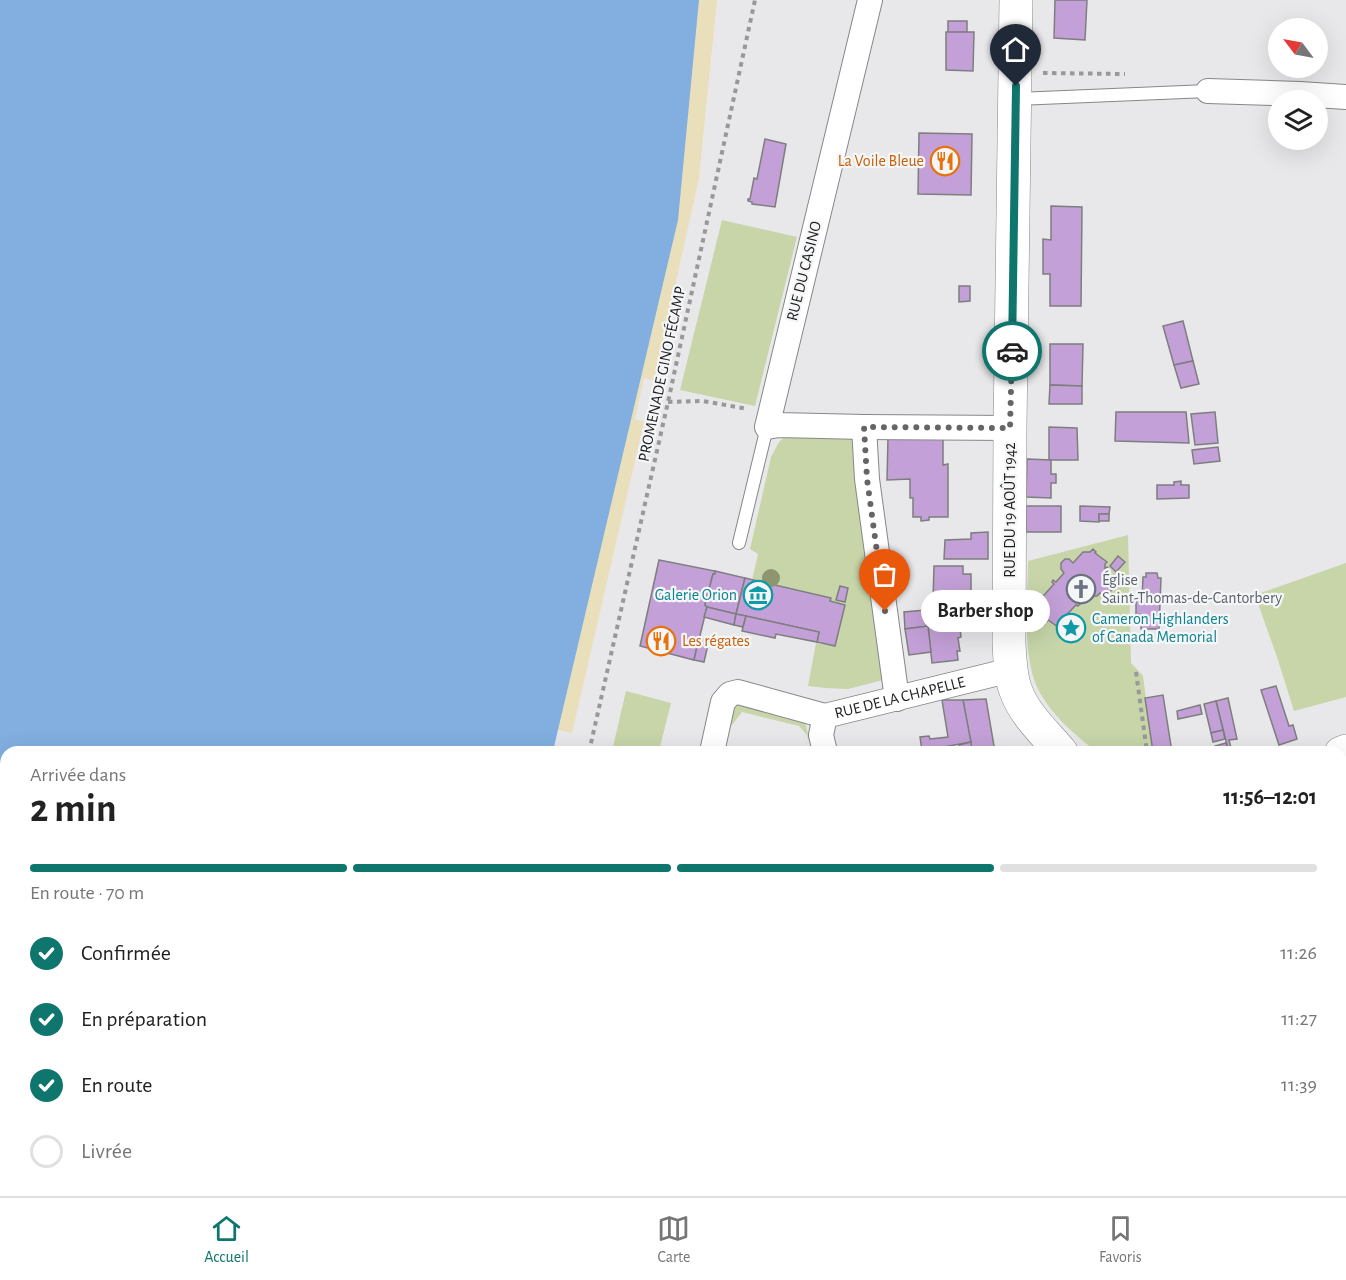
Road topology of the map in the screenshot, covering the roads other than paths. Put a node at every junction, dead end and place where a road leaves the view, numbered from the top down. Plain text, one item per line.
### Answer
1 (870, 0) edge
2 (1017, 0) edge
3 (1208, 91) joint
4 (1346, 97) edge
5 (1016, 99) junction
6 (769, 418) junction
7 (864, 427) junction
8 (1010, 428) junction
9 (739, 543) dead end
10 (1011, 670) junction
11 (897, 699) junction
12 (825, 716) junction
13 (713, 746) edge
14 (823, 746) edge
15 (1056, 746) edge

1 - 6 street, RUE DU CASINO
2 - 5 main road, RUE DU 19 AOÛT 1942
3 - 4 street
3 - 5 lane
5 - 8 main road, RUE DU 19 AOÛT 1942
6 - 7 street
6 - 9 lane, RUE DU CASINO
7 - 8 street
7 - 11 street
8 - 10 main road, RUE DU 19 AOÛT 1942
10 - 11 street, RUE DE LA CHAPELLE
10 - 15 main road, RUE DU 19 AOÛT 1942
11 - 12 street, RUE DE LA CHAPELLE
12 - 13 street
12 - 14 street, RUE DE LA CHAPELLE

